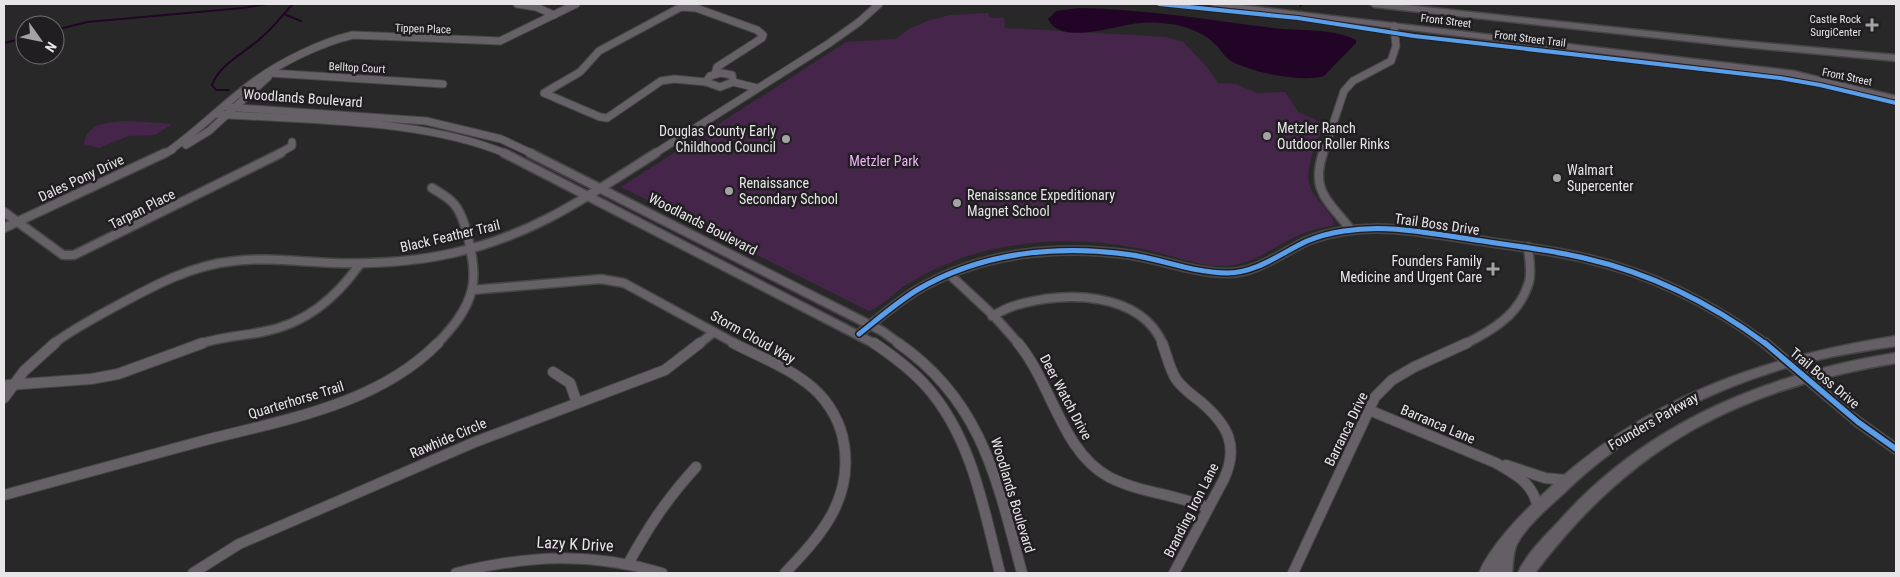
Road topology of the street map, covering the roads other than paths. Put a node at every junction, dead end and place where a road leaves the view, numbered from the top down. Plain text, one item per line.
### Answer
1 (517, 4) edge
2 (576, 4) edge
3 (878, 4) edge
4 (1214, 4) edge
5 (1374, 4) edge
6 (1441, 4) edge
7 (691, 5) edge
8 (554, 14) junction
9 (1394, 26) junction
10 (1896, 50) edge
11 (1896, 58) edge
12 (270, 73) junction
13 (715, 74) junction
14 (1794, 74) junction
15 (706, 82) junction
16 (733, 82) junction
17 (443, 84) dead end
18 (757, 88) junction
19 (1896, 93) edge
20 (1896, 99) edge
21 (235, 108) junction
22 (226, 111) junction
23 (216, 114) joint
24 (292, 142) dead end
25 (168, 152) junction
26 (432, 188) dead end
27 (601, 188) junction
28 (589, 195) junction
29 (4, 212) edge
30 (16, 222) junction
31 (4, 228) edge
32 (1351, 230) junction
33 (469, 248) junction
34 (1528, 248) junction
35 (360, 264) junction
36 (950, 274) junction
37 (472, 290) junction
38 (992, 316) junction
39 (870, 325) junction
40 (714, 332) junction
41 (859, 334) junction
42 (1896, 341) edge
43 (1896, 358) edge
44 (1790, 362) junction
45 (553, 372) dead end
46 (1806, 376) junction
47 (8, 386) edge
48 (4, 398) edge
49 (577, 403) junction
50 (1369, 410) junction
51 (1896, 449) edge
52 (1496, 463) junction
53 (696, 467) dead end
54 (1566, 480) junction
55 (4, 495) edge
56 (1208, 508) junction
57 (1538, 508) junction
58 (1508, 544) junction
59 (628, 564) junction
60 (193, 573) edge
61 (456, 573) edge
62 (662, 573) edge
63 (785, 573) edge
64 (1000, 573) edge
65 (1022, 573) edge
66 (1174, 573) edge
67 (1293, 573) edge
68 (1487, 573) edge
69 (1504, 573) edge
70 (1526, 573) edge

1 - 8 street
2 - 8 street, Tippen Place
3 - 18 street, Black Feather Trail
4 - 9 main road, Front Street
5 - 11 highway
6 - 10 highway
7 - 13 street
7 - 15 street
8 - 12 street, Tippen Place
9 - 14 main road, Front Street
9 - 32 street
12 - 17 street, Belltop Court
12 - 21 street, Tippen Place
12 - 22 street, Tippen Place
13 - 15 street
13 - 16 street
14 - 19 main road, Front Street
14 - 20 main road, Front Street
15 - 16 street
16 - 18 street
18 - 27 street, Black Feather Trail
21 - 22 street, Dales Pony Drive
21 - 27 street, Woodlands Boulevard
22 - 23 street, Woodlands Boulevard
22 - 25 street, Dales Pony Drive
22 - 28 street, Woodlands Boulevard
23 - 25 street, Dales Pony Drive
24 - 30 street, Tarpan Place
25 - 30 street, Dales Pony Drive
26 - 33 street, Quarterhorse Trail
27 - 28 street, Black Feather Trail
27 - 39 street, Woodlands Boulevard
28 - 33 street, Black Feather Trail
28 - 41 street, Woodlands Boulevard
29 - 30 street, Tarpan Place
30 - 31 street, Dales Pony Drive
32 - 34 street, Trail Boss Drive
32 - 36 street, Trail Boss Drive
33 - 35 street, Black Feather Trail
33 - 37 street, Quarterhorse Trail
34 - 44 street, Trail Boss Drive
34 - 50 street, Barranca Drive
35 - 47 street
35 - 47 street, Black Feather Trail
36 - 38 street, Deer Watch Drive
36 - 39 street, Trail Boss Drive
37 - 40 street, Storm Cloud Way
37 - 55 street, Quarterhorse Trail
38 - 56 street, Deer Watch Drive
38 - 56 street, Branding Iron Lane
39 - 41 street, Trail Boss Drive
39 - 65 street, Woodlands Boulevard
40 - 49 street, Rawhide Circle
40 - 63 street, Storm Cloud Way
41 - 64 street, Woodlands Boulevard
42 - 44 highway, Founders Parkway
43 - 46 highway, Founders Parkway
44 - 46 street, Trail Boss Drive
44 - 54 highway, Founders Parkway
45 - 49 street
46 - 51 street, Trail Boss Drive
46 - 70 highway, Founders Parkway
47 - 48 street, Black Feather Trail
49 - 60 street, Rawhide Circle
50 - 52 street, Barranca Lane
50 - 67 street, Barranca Drive
52 - 54 street, Barranca Lane
52 - 57 street, Barranca Lane
53 - 59 street
54 - 57 highway, Founders Parkway
56 - 66 street, Branding Iron Lane
57 - 58 highway, Founders Parkway
58 - 68 highway, Founders Parkway
58 - 69 highway
59 - 61 street, Lazy K Drive
59 - 62 street, Lazy K Drive

